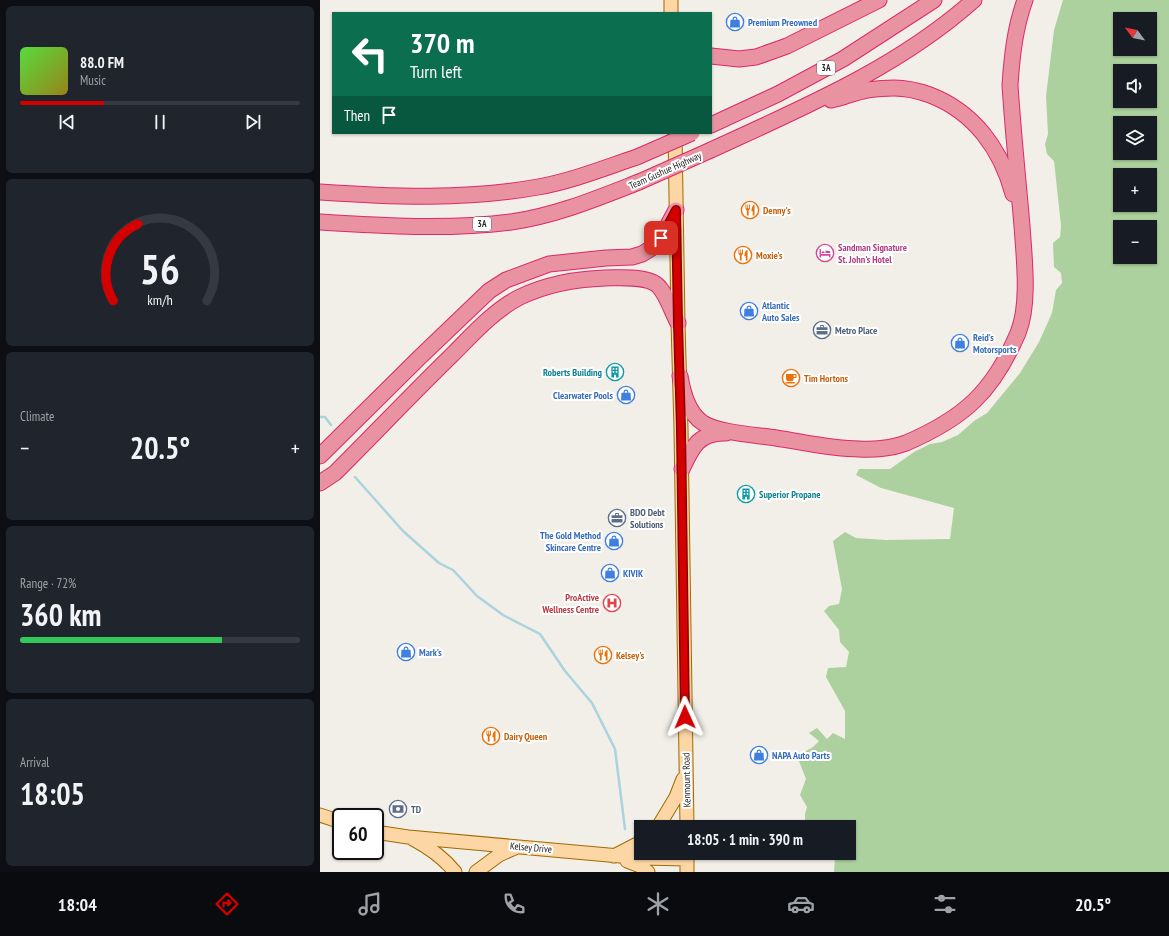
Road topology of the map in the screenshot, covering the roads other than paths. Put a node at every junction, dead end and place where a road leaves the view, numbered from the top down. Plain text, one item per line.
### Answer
1 (671, 0) edge
2 (879, 0) edge
3 (934, 0) edge
4 (974, 0) edge
5 (1025, 0) edge
6 (671, 12) edge
7 (712, 56) edge
8 (814, 103) junction
9 (712, 125) edge
10 (675, 134) edge
11 (690, 134) edge
12 (325, 192) edge
13 (676, 210) junction
14 (320, 222) edge
15 (1023, 236) junction
16 (678, 323) junction
17 (680, 376) junction
18 (745, 434) junction
19 (320, 456) edge
20 (682, 469) junction
21 (320, 483) edge
22 (686, 771) junction
23 (320, 815) edge
24 (332, 819) edge
25 (662, 820) edge
26 (687, 820) edge
27 (384, 833) edge
28 (408, 837) junction
29 (518, 846) junction
30 (634, 846) edge
31 (614, 856) junction
32 (634, 857) edge
33 (687, 860) edge
34 (455, 872) edge
35 (476, 872) edge
36 (648, 872) edge
37 (687, 872) edge

1 - 6 main road
2 - 7 highway
3 - 9 highway, 3A
4 - 8 highway, Team Gushue Highway / 3A
5 - 15 highway
8 - 14 highway, Team Gushue Highway / 3A, bridge
8 - 15 highway
10 - 13 main road, Kenmount Road
11 - 12 highway, bridge
13 - 16 main road, Kenmount Road
13 - 19 highway
15 - 18 highway
16 - 17 main road, Kenmount Road
16 - 21 highway
17 - 18 highway
17 - 20 main road, Kenmount Road
18 - 20 highway
20 - 22 main road, Kenmount Road
22 - 25 main road
22 - 26 main road, Kenmount Road
23 - 24 main road
27 - 28 main road, Kelsey Drive
28 - 29 main road, Kelsey Drive
28 - 34 main road
29 - 31 main road, Kelsey Drive
29 - 35 main road
30 - 31 main road
31 - 32 main road, Kelsey Drive
31 - 36 main road
33 - 37 main road

